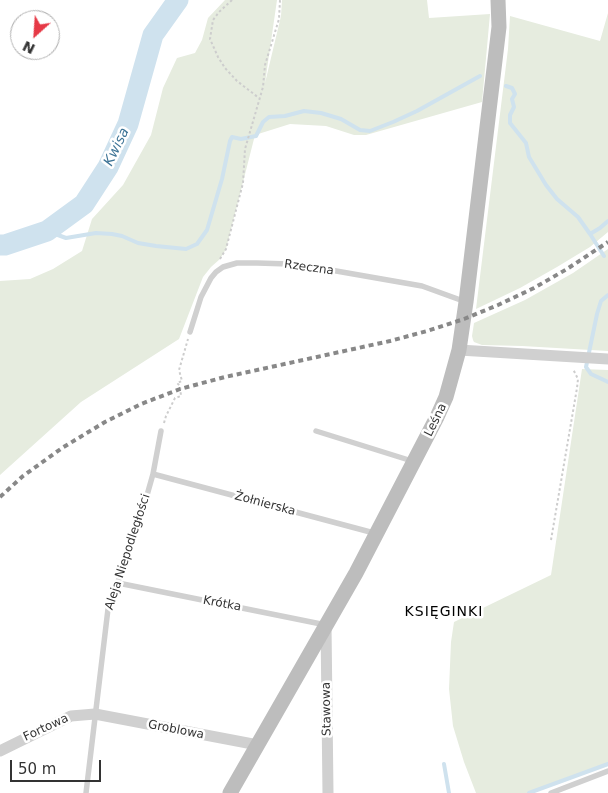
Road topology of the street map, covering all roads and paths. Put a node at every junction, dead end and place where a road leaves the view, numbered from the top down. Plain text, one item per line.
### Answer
1 (232, 0) edge
2 (280, 0) edge
3 (498, 0) edge
4 (259, 99) junction
5 (219, 270) junction
6 (466, 302) junction
7 (190, 332) joint
8 (459, 350) junction
9 (565, 357) junction
10 (608, 358) edge
11 (161, 431) joint
12 (316, 432) dead end
13 (414, 462) junction
14 (153, 474) junction
15 (376, 534) junction
16 (551, 540) dead end
17 (118, 583) junction
18 (326, 625) junction
19 (95, 714) junction
20 (258, 745) junction
21 (0, 751) edge
22 (608, 771) edge
23 (86, 793) edge
24 (230, 793) edge
25 (328, 793) edge
26 (551, 793) edge

1 - 4 path
2 - 4 path
3 - 6 main road, Leśna
4 - 5 path
5 - 6 lane, Rzeczna
5 - 7 lane
6 - 8 main road, Leśna
7 - 11 path
8 - 9 street
8 - 13 main road, Leśna
9 - 10 street
9 - 16 path
11 - 14 lane, Aleja Niepodległości
12 - 13 lane
13 - 15 main road, Leśna
14 - 15 lane, Żołnierska
14 - 17 lane, Aleja Niepodległości
15 - 18 main road, Leśna
17 - 18 lane, Krótka
17 - 19 lane, Aleja Niepodległości
18 - 20 main road, Leśna
18 - 25 street, Stawowa
19 - 20 street, Groblowa
19 - 21 street, Fortowa
19 - 23 lane, Aleja Niepodległości
20 - 24 main road, Leśna
22 - 26 lane

